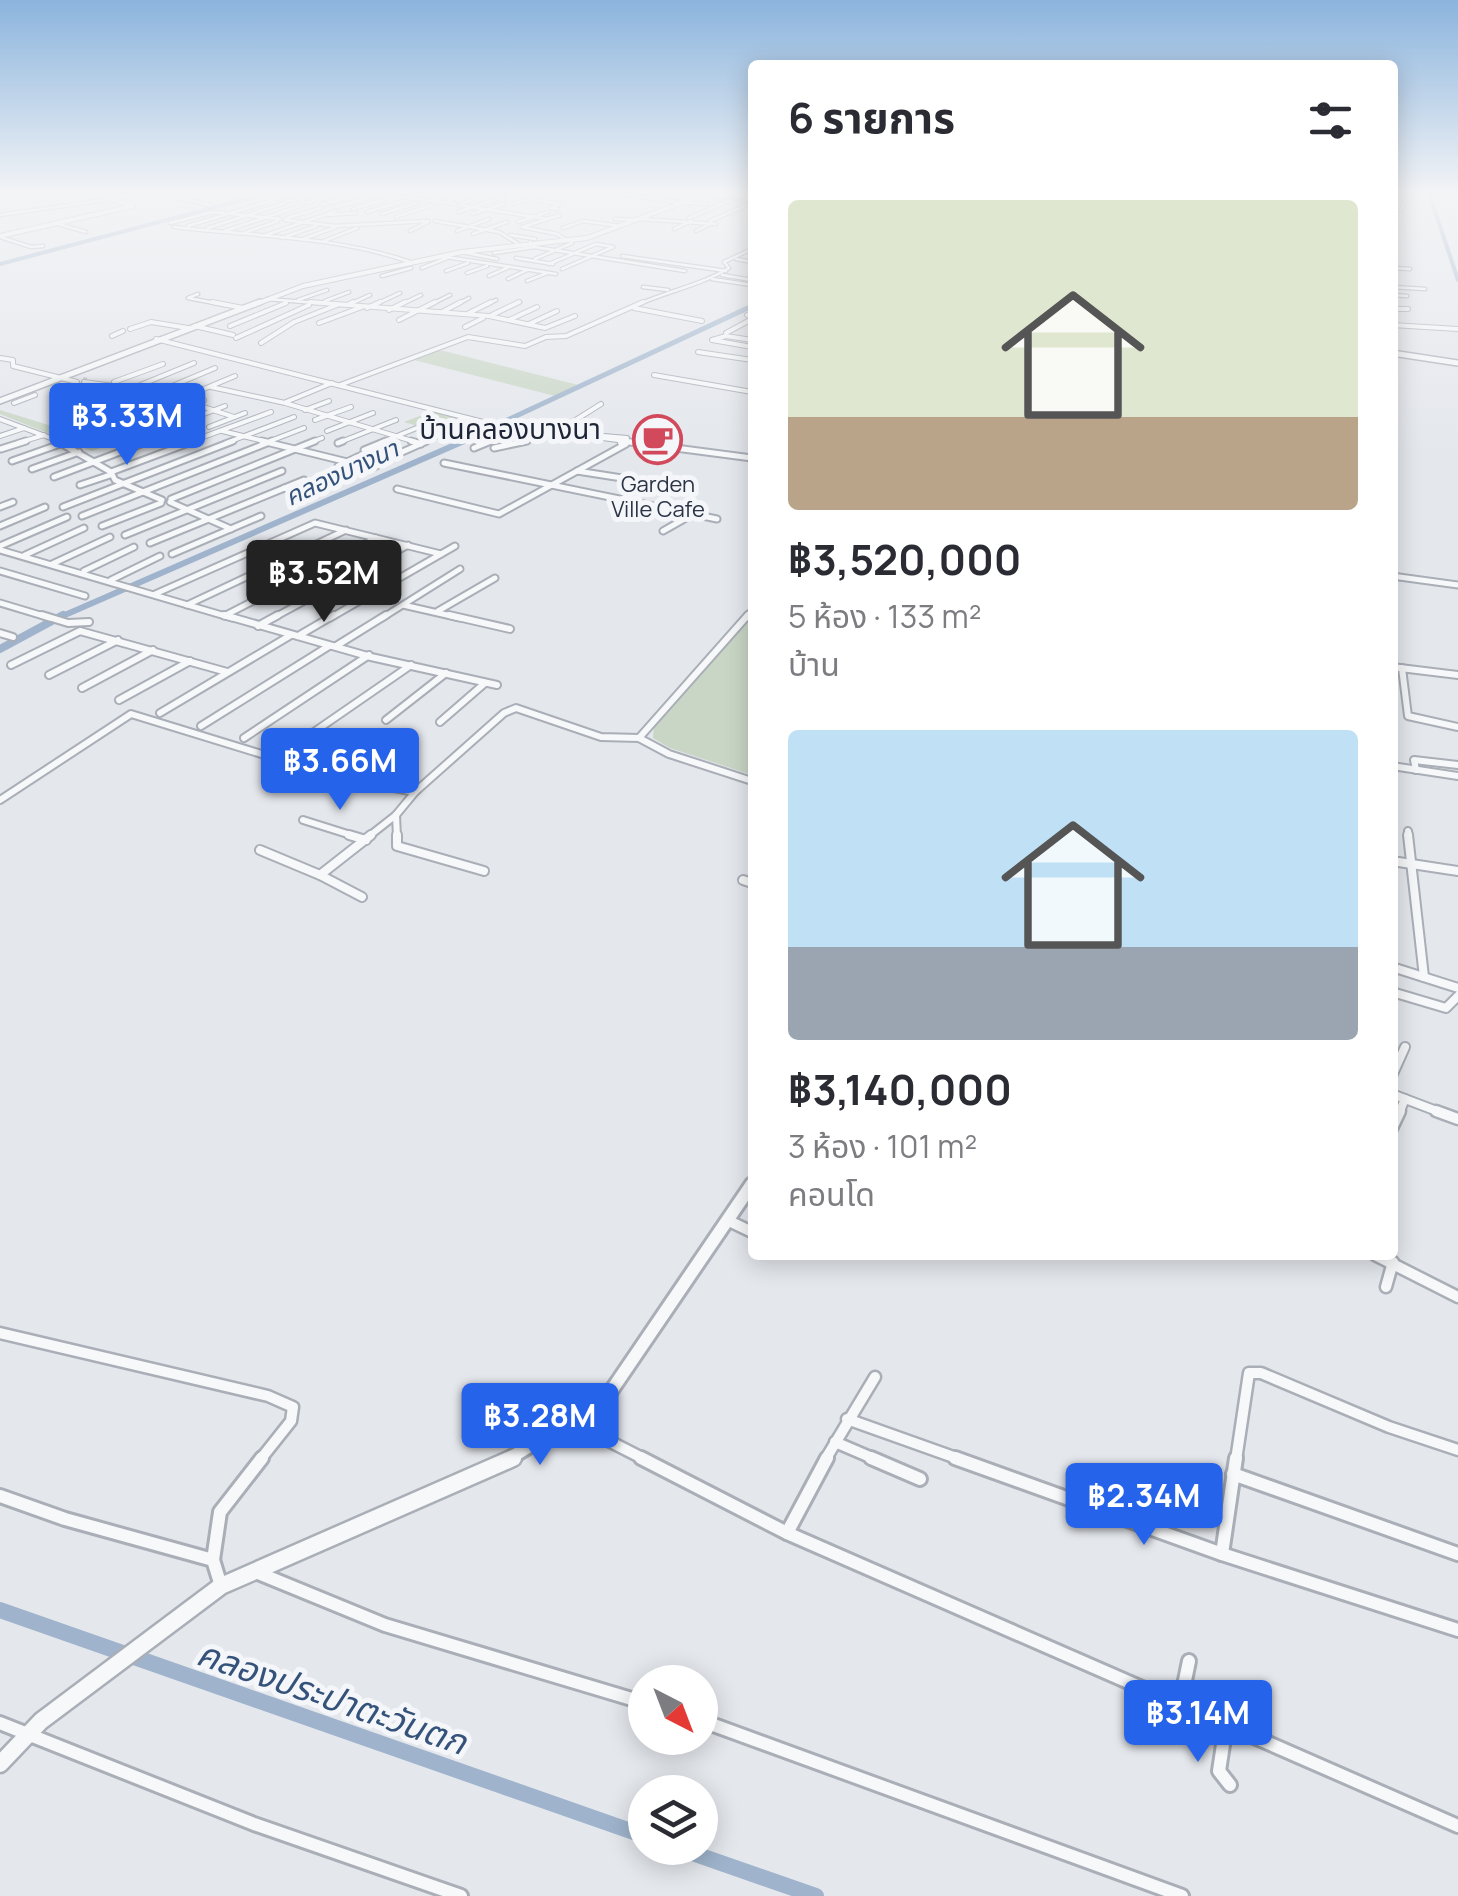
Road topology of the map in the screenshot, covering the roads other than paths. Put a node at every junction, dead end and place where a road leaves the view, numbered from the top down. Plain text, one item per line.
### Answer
1 (322, 281) edge
2 (703, 281) edge
3 (643, 286) dead end
4 (1398, 287) edge
5 (1425, 289) dead end
6 (327, 290) dead end
7 (670, 291) junction
8 (348, 292) dead end
9 (400, 293) dead end
10 (198, 294) dead end
11 (370, 294) dead end
12 (421, 295) dead end
13 (450, 295) dead end
14 (1398, 295) edge
15 (218, 296) dead end
16 (1406, 296) dead end
17 (269, 298) junction
18 (469, 298) dead end
19 (496, 300) dead end
20 (206, 301) junction
21 (291, 301) junction
22 (320, 302) junction
23 (520, 302) dead end
24 (344, 304) junction
25 (365, 307) junction
26 (537, 307) dead end
27 (218, 308) dead end
28 (243, 308) junction
29 (634, 308) junction
30 (1398, 309) edge
31 (1408, 309) dead end
32 (235, 310) junction
33 (389, 310) junction
34 (557, 311) dead end
35 (412, 313) junction
36 (437, 314) junction
37 (462, 315) junction
38 (488, 316) junction
39 (575, 316) dead end
40 (748, 319) edge
41 (400, 320) dead end
42 (509, 320) junction
43 (702, 321) dead end
44 (319, 322) dead end
45 (422, 322) dead end
46 (528, 324) junction
47 (444, 325) dead end
48 (1398, 325) edge
49 (230, 326) dead end
50 (191, 327) junction
51 (464, 327) dead end
52 (1458, 329) edge
53 (726, 333) dead end
54 (112, 336) dead end
55 (748, 337) edge
56 (156, 339) junction
57 (261, 344) dead end
58 (748, 347) edge
59 (698, 352) dead end
60 (1398, 353) edge
61 (0, 358) edge
62 (748, 359) edge
63 (194, 363) dead end
64 (1458, 363) edge
65 (163, 364) dead end
66 (215, 368) dead end
67 (654, 375) dead end
68 (236, 376) dead end
69 (69, 378) junction
70 (110, 383) junction
71 (332, 383) junction
72 (340, 385) junction
73 (132, 387) junction
74 (211, 388) junction
75 (748, 391) edge
76 (156, 392) junction
77 (25, 396) junction
78 (104, 396) dead end
79 (178, 398) junction
80 (204, 400) dead end
81 (328, 400) dead end
82 (0, 401) edge
83 (125, 401) dead end
84 (14, 403) dead end
85 (285, 403) junction
86 (192, 404) junction
87 (601, 404) dead end
88 (225, 406) dead end
89 (148, 407) dead end
90 (351, 407) dead end
91 (306, 409) junction
92 (212, 411) junction
93 (245, 413) dead end
94 (373, 414) dead end
95 (328, 416) junction
96 (562, 417) dead end
97 (234, 418) junction
98 (574, 419) junction
99 (1, 420) edge
100 (314, 420) dead end
101 (396, 420) dead end
102 (350, 422) junction
103 (208, 427) dead end
104 (419, 427) dead end
105 (26, 428) junction
106 (304, 428) dead end
107 (518, 428) junction
108 (374, 429) junction
109 (222, 431) junction
110 (328, 432) dead end
111 (538, 432) junction
112 (633, 432) dead end
113 (443, 434) dead end
114 (554, 434) junction
115 (44, 435) junction
116 (0, 436) edge
117 (397, 436) junction
118 (604, 436) dead end
119 (244, 438) junction
120 (322, 438) dead end
121 (624, 442) junction
122 (64, 443) junction
123 (267, 444) junction
124 (421, 444) junction
125 (137, 445) junction
126 (297, 448) junction
127 (474, 448) dead end
128 (494, 448) dead end
129 (0, 449) edge
130 (81, 452) junction
131 (688, 452) junction
132 (325, 454) junction
133 (748, 458) edge
134 (315, 459) dead end
135 (12, 461) dead end
136 (348, 461) junction
137 (680, 461) dead end
138 (95, 462) junction
139 (444, 463) dead end
140 (338, 466) dead end
141 (372, 468) junction
142 (32, 469) dead end
143 (282, 471) dead end
144 (577, 471) junction
145 (110, 473) junction
146 (362, 474) dead end
147 (54, 477) dead end
148 (622, 478) dead end
149 (304, 480) dead end
150 (123, 484) junction
151 (80, 485) dead end
152 (552, 485) junction
153 (284, 488) junction
154 (325, 489) dead end
155 (397, 490) dead end
156 (146, 492) junction
157 (166, 501) junction
158 (13, 502) dead end
159 (62, 507) dead end
160 (0, 508) edge
161 (45, 508) dead end
162 (188, 510) junction
163 (694, 514) junction
164 (82, 516) dead end
165 (261, 516) dead end
166 (67, 517) dead end
167 (210, 519) junction
168 (717, 519) dead end
169 (0, 526) edge
170 (102, 526) dead end
171 (84, 528) dead end
172 (231, 529) junction
173 (346, 529) junction
174 (664, 531) dead end
175 (125, 535) dead end
176 (110, 537) dead end
177 (377, 537) junction
178 (150, 544) dead end
179 (408, 545) junction
180 (455, 546) dead end
181 (134, 547) dead end
182 (0, 548) edge
183 (172, 554) dead end
184 (441, 554) junction
185 (23, 556) junction
186 (160, 556) dead end
187 (52, 564) junction
188 (460, 569) dead end
189 (0, 571) edge
190 (81, 572) junction
191 (1398, 577) edge
192 (495, 578) dead end
193 (112, 580) junction
194 (1458, 585) edge
195 (155, 594) junction
196 (85, 596) dead end
197 (0, 603) edge
198 (401, 604) junction
199 (187, 605) junction
200 (438, 610) junction
201 (748, 615) edge
202 (224, 616) junction
203 (88, 622) dead end
204 (258, 626) junction
205 (510, 629) dead end
206 (0, 634) edge
207 (294, 636) junction
208 (13, 637) dead end
209 (118, 640) junction
210 (333, 646) junction
211 (153, 650) junction
212 (370, 655) junction
213 (190, 661) junction
214 (11, 665) dead end
215 (410, 665) junction
216 (1398, 668) edge
217 (1402, 668) junction
218 (227, 672) junction
219 (446, 673) junction
220 (1458, 674) edge
221 (50, 676) dead end
222 (485, 682) junction
223 (497, 684) dead end
224 (82, 688) dead end
225 (118, 700) dead end
226 (160, 713) dead end
227 (386, 720) dead end
228 (440, 722) dead end
229 (201, 726) dead end
230 (1458, 727) edge
231 (244, 738) dead end
232 (639, 738) junction
233 (285, 752) dead end
234 (1458, 765) edge
235 (1398, 767) edge
236 (1416, 770) junction
237 (1458, 776) edge
238 (748, 779) edge
239 (415, 792) junction
240 (0, 800) edge
241 (396, 816) junction
242 (303, 820) dead end
243 (1408, 831) dead end
244 (366, 840) junction
245 (260, 850) dead end
246 (1398, 862) edge
247 (1411, 864) junction
248 (484, 871) dead end
249 (1458, 871) edge
250 (320, 875) junction
251 (362, 897) dead end
252 (1398, 969) edge
253 (1424, 977) junction
254 (1458, 992) edge
255 (1398, 994) edge
256 (1404, 1047) dead end
257 (1398, 1062) edge
258 (1398, 1096) edge
259 (1405, 1099) junction
260 (1398, 1115) edge
261 (1458, 1120) edge
262 (748, 1190) edge
263 (727, 1220) junction
264 (748, 1230) edge
265 (1387, 1260) edge
266 (1392, 1262) junction
267 (1386, 1287) dead end
268 (1458, 1297) edge
269 (0, 1333) edge
270 (874, 1378) dead end
271 (579, 1418) junction
272 (847, 1420) junction
273 (836, 1442) junction
274 (1458, 1450) edge
275 (1233, 1474) junction
276 (920, 1479) dead end
277 (0, 1496) edge
278 (788, 1534) junction
279 (1222, 1554) junction
280 (1458, 1554) edge
281 (212, 1560) junction
282 (250, 1570) junction
283 (221, 1586) junction
284 (1458, 1630) edge
285 (1189, 1661) dead end
286 (628, 1699) edge
287 (1180, 1705) junction
288 (0, 1722) edge
289 (1226, 1725) junction
290 (35, 1727) junction
291 (718, 1727) edge
292 (0, 1764) edge
293 (1230, 1785) dead end
294 (1458, 1826) edge
295 (460, 1896) edge
296 (1182, 1896) edge

1 - 17 street
2 - 7 street
3 - 7 street
4 - 5 street
6 - 21 street
7 - 29 street
8 - 22 street
9 - 25 street
10 - 20 street
11 - 24 street
12 - 33 street
13 - 35 street
14 - 16 street
15 - 20 street
17 - 21 street
17 - 28 street
18 - 36 street
19 - 37 street
20 - 28 street
21 - 22 street
21 - 49 street
22 - 24 street
22 - 50 street
23 - 38 street
24 - 25 street
24 - 57 street
25 - 33 street
25 - 44 street
26 - 42 street
27 - 32 street
28 - 32 street
29 - 43 street
29 - 72 street
30 - 31 street
32 - 50 street
33 - 35 street
34 - 46 street
35 - 36 street
35 - 41 street
36 - 37 street
36 - 45 street
37 - 38 street
37 - 47 street
38 - 42 street
38 - 51 street
39 - 46 street
40 - 53 street
42 - 46 street
48 - 52 street
50 - 54 street
50 - 56 street
55 - 58 street
56 - 69 street
56 - 71 street
59 - 62 street
60 - 64 street
61 - 69 street
63 - 73 street
65 - 70 street
66 - 76 street
67 - 75 street
68 - 74 street
69 - 70 street
69 - 77 street
70 - 73 street
71 - 72 street
71 - 85 street
72 - 107 street
73 - 76 street
73 - 78 street
74 - 79 street
74 - 85 street
76 - 79 street
76 - 83 street
77 - 82 street
77 - 84 street
79 - 86 street
79 - 89 street
80 - 86 street
81 - 91 street
85 - 91 street
85 - 109 street
86 - 92 street
86 - 125 street
87 - 98 street
88 - 92 street
90 - 95 street
91 - 95 street
91 - 119 street
92 - 97 street
92 - 125 street
93 - 97 street
94 - 102 street
95 - 100 street
95 - 102 street
96 - 98 street
97 - 103 street
98 - 114 street
99 - 105 street
101 - 108 street
102 - 108 street
102 - 110 street
104 - 117 street
105 - 115 street
105 - 116 street
106 - 123 street
107 - 111 street
107 - 127 street
108 - 117 street
108 - 132 street
109 - 119 street
109 - 145 street
111 - 114 street
111 - 128 street
112 - 121 street
113 - 124 street
114 - 121 street
115 - 122 street
115 - 129 street
117 - 124 street
117 - 136 street
118 - 121 street
119 - 123 street
119 - 150 street
120 - 126 street
121 - 131 street
121 - 144 street
122 - 130 street
122 - 135 street
123 - 126 street
123 - 156 street
124 - 141 street
125 - 138 street
126 - 132 street
126 - 157 street
130 - 138 street
130 - 142 street
131 - 133 street
131 - 137 street
132 - 134 street
132 - 136 street
136 - 140 street
136 - 141 street
138 - 145 street
138 - 147 street
139 - 152 street
141 - 146 street
143 - 162 street
144 - 148 street
144 - 152 street
145 - 150 street
145 - 151 street
149 - 153 street
150 - 156 street
150 - 159 street
152 - 155 street
152 - 163 street
153 - 154 street
153 - 167 street
156 - 157 street
156 - 164 street
157 - 162 street
157 - 170 street
158 - 160 street
161 - 169 street
162 - 167 street
162 - 175 street
163 - 168 street
163 - 174 street
165 - 172 street
166 - 182 street
167 - 172 street
167 - 178 street
171 - 185 street
172 - 183 street
173 - 177 street
173 - 195 street
173 - 199 street
176 - 187 street
177 - 179 street
177 - 202 street
179 - 184 street
179 - 204 street
180 - 184 street
181 - 190 street
182 - 185 street
184 - 207 street
185 - 187 street
186 - 193 street
187 - 190 street
188 - 198 street
189 - 196 street
190 - 193 street
191 - 194 street
192 - 200 street
193 - 195 street
195 - 199 street
197 - 203 street
198 - 200 street
198 - 210 street
199 - 202 street
200 - 205 street
201 - 232 street
202 - 204 street
204 - 207 street
206 - 208 street
207 - 210 street
207 - 218 street
209 - 211 street
209 - 214 street
209 - 221 street
210 - 212 street
210 - 229 street
211 - 213 street
211 - 224 street
212 - 215 street
212 - 231 street
213 - 218 street
213 - 225 street
215 - 219 street
215 - 233 street
216 - 217 street
217 - 220 street
217 - 230 street
218 - 226 street
219 - 222 street
219 - 227 street
222 - 223 street
222 - 228 street
232 - 238 street
232 - 239 street
234 - 236 street
235 - 236 street
236 - 237 street
239 - 240 street
239 - 241 street
241 - 244 street
241 - 248 street
242 - 244 street
243 - 247 street
244 - 250 street
245 - 250 street
246 - 247 street
247 - 249 street
247 - 253 street
250 - 251 street
252 - 253 street
253 - 254 street
254 - 255 street
256 - 257 street
258 - 259 street
259 - 260 street
259 - 261 street
262 - 263 street
263 - 264 street
263 - 271 street
265 - 266 street
266 - 267 street
266 - 268 street
269 - 281 street
270 - 272 street
271 - 278 street
271 - 282 street
272 - 273 street
272 - 279 street
273 - 276 street
273 - 278 street
274 - 275 street
275 - 279 street
275 - 280 street
277 - 281 street
278 - 287 street
279 - 284 street
281 - 283 street
282 - 283 street
282 - 286 street
283 - 290 street
285 - 287 street
287 - 289 street
288 - 290 street
289 - 293 street
289 - 294 street
290 - 292 street
290 - 295 street
291 - 296 street

